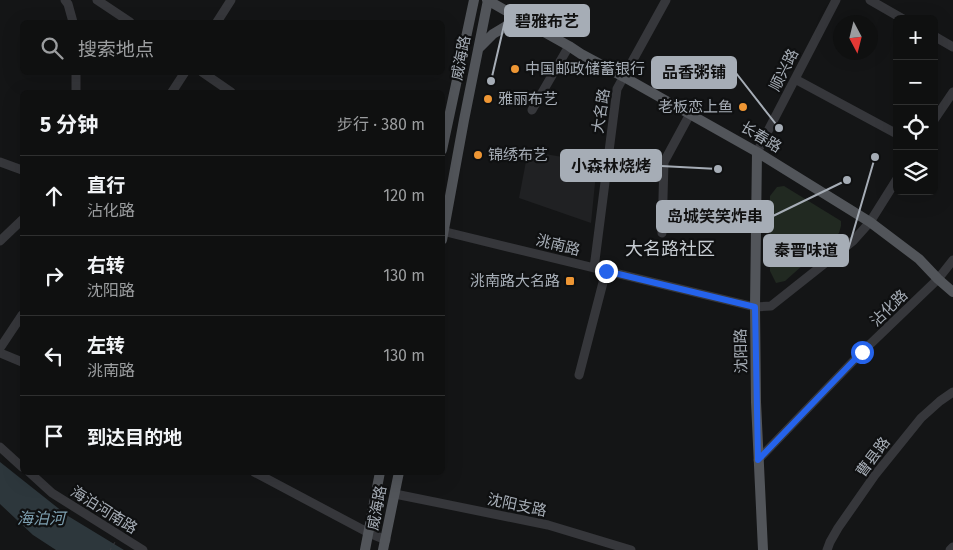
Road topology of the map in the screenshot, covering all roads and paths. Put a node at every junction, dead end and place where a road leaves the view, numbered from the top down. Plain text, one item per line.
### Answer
1 (231, 0) edge
2 (474, 0) edge
3 (488, 0) edge
4 (666, 0) edge
5 (836, 0) edge
6 (870, 0) edge
7 (69, 1) edge
8 (99, 1) edge
9 (896, 15) edge
10 (520, 18) junction
11 (73, 20) edge
12 (127, 20) edge
13 (218, 20) edge
14 (938, 38) edge
15 (569, 46) junction
16 (953, 47) edge
17 (478, 49) junction
18 (76, 75) edge
19 (183, 75) edge
20 (206, 75) edge
21 (624, 77) junction
22 (794, 79) junction
23 (76, 90) edge
24 (173, 90) edge
25 (229, 90) edge
26 (953, 92) edge
27 (532, 110) dead end
28 (690, 114) junction
29 (938, 114) edge
30 (893, 132) edge
31 (445, 136) edge
32 (757, 152) junction
33 (0, 162) edge
34 (20, 169) edge
35 (893, 185) edge
36 (20, 222) edge
37 (870, 222) junction
38 (445, 223) edge
39 (662, 233) dead end
40 (445, 234) edge
41 (0, 241) edge
42 (953, 260) edge
43 (594, 268) junction
44 (606, 271) junction
45 (938, 279) junction
46 (953, 292) edge
47 (755, 307) junction
48 (20, 319) edge
49 (0, 348) edge
50 (0, 353) edge
51 (20, 361) edge
52 (579, 375) dead end
53 (953, 392) edge
54 (0, 447) edge
55 (758, 460) junction
56 (20, 465) edge
57 (32, 475) edge
58 (260, 475) edge
59 (379, 475) edge
60 (398, 475) edge
61 (395, 494) junction
62 (369, 533) junction
63 (116, 542) dead end
64 (384, 545) edge
65 (953, 547) edge
66 (110, 550) edge
67 (143, 550) edge
68 (365, 550) edge
69 (631, 550) edge
70 (763, 550) edge
71 (827, 550) edge
72 (950, 550) edge

1 - 13 street
2 - 31 main road, 威海路
3 - 10 main road, 长春路
3 - 17 main road, 威海路
4 - 21 street, 大名路
5 - 22 street, 顺兴路
6 - 9 street
7 - 11 street
8 - 12 street
10 - 15 main road, 长春路
10 - 17 main road
14 - 16 street
15 - 21 main road, 长春路
15 - 27 street
17 - 38 main road, 威海路
18 - 23 street
19 - 24 street
20 - 25 street
21 - 28 main road, 长春路
21 - 43 street, 大名路
22 - 30 street
22 - 32 street, 顺兴路
26 - 29 street
28 - 32 main road, 长春路
28 - 39 street
32 - 37 main road, 长春路
32 - 47 main road, 沈阳路
33 - 34 street
35 - 37 street
36 - 41 street
37 - 45 main road, 长春路
37 - 47 street
40 - 43 street, 洮南路
42 - 45 street, 沾化路
43 - 44 street, 洮南路
44 - 47 street, 洮南路
44 - 52 street
45 - 46 main road, 长春路
45 - 55 street, 沾化路
47 - 55 main road, 沈阳路
48 - 49 street
50 - 51 street
53 - 71 street, 曹县路
54 - 56 street
55 - 70 main road, 沈阳路
57 - 67 street, 海泊河南路
58 - 62 street
59 - 62 main road, 威海路
60 - 61 main road, 威海路
61 - 64 main road, 威海路
61 - 69 street, 沈阳支路
62 - 64 street
62 - 68 main road, 威海路
63 - 66 path
65 - 72 street

